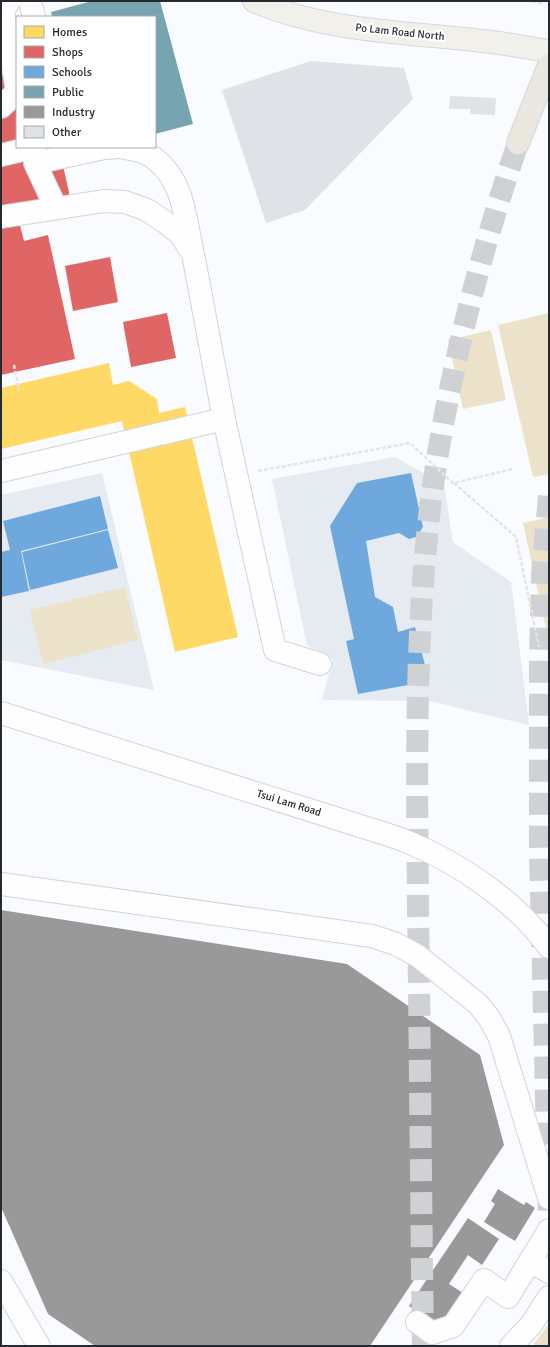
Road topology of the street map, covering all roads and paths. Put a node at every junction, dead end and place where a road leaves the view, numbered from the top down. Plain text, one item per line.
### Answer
1 (30, 1) edge
2 (254, 1) edge
3 (532, 1) edge
4 (543, 4) dead end
5 (4, 9) edge
6 (34, 16) edge
7 (5, 48) edge
8 (549, 51) edge
9 (549, 65) edge
10 (12, 84) edge
11 (544, 92) edge
12 (1, 107) edge
13 (518, 143) tunnel mouth
14 (104, 148) edge
15 (126, 148) edge
16 (1, 155) edge
17 (35, 155) edge
18 (56, 208) junction
19 (1, 217) edge
20 (193, 254) junction
21 (14, 366) dead end
22 (19, 390) dead end
23 (224, 419) junction
24 (513, 469) dead end
25 (1, 471) edge
26 (236, 476) junction
27 (453, 482) junction
28 (539, 647) dead end
29 (320, 664) dead end
30 (1, 713) edge
31 (1, 884) edge
32 (549, 947) edge
33 (549, 1198) edge
34 (549, 1230) edge
35 (530, 1261) junction
36 (549, 1272) edge
37 (1, 1281) edge
38 (549, 1297) edge
39 (417, 1322) dead end
40 (39, 1346) edge
41 (511, 1346) edge

1 - 6 street
2 - 8 main road, Po Lam Road North
3 - 4 path
5 - 7 street
7 - 10 street
9 - 11 highway
10 - 12 street
11 - 13 highway
14 - 17 street
15 - 20 street
16 - 17 street
17 - 18 street
18 - 19 street
18 - 20 street
20 - 23 street
21 - 22 path
23 - 25 street
23 - 26 street
24 - 27 path
26 - 27 path
26 - 29 street
27 - 28 path
30 - 32 street, Tsui Lam Road
31 - 33 street
34 - 35 street
35 - 36 street
35 - 39 street
37 - 40 street
38 - 41 street

